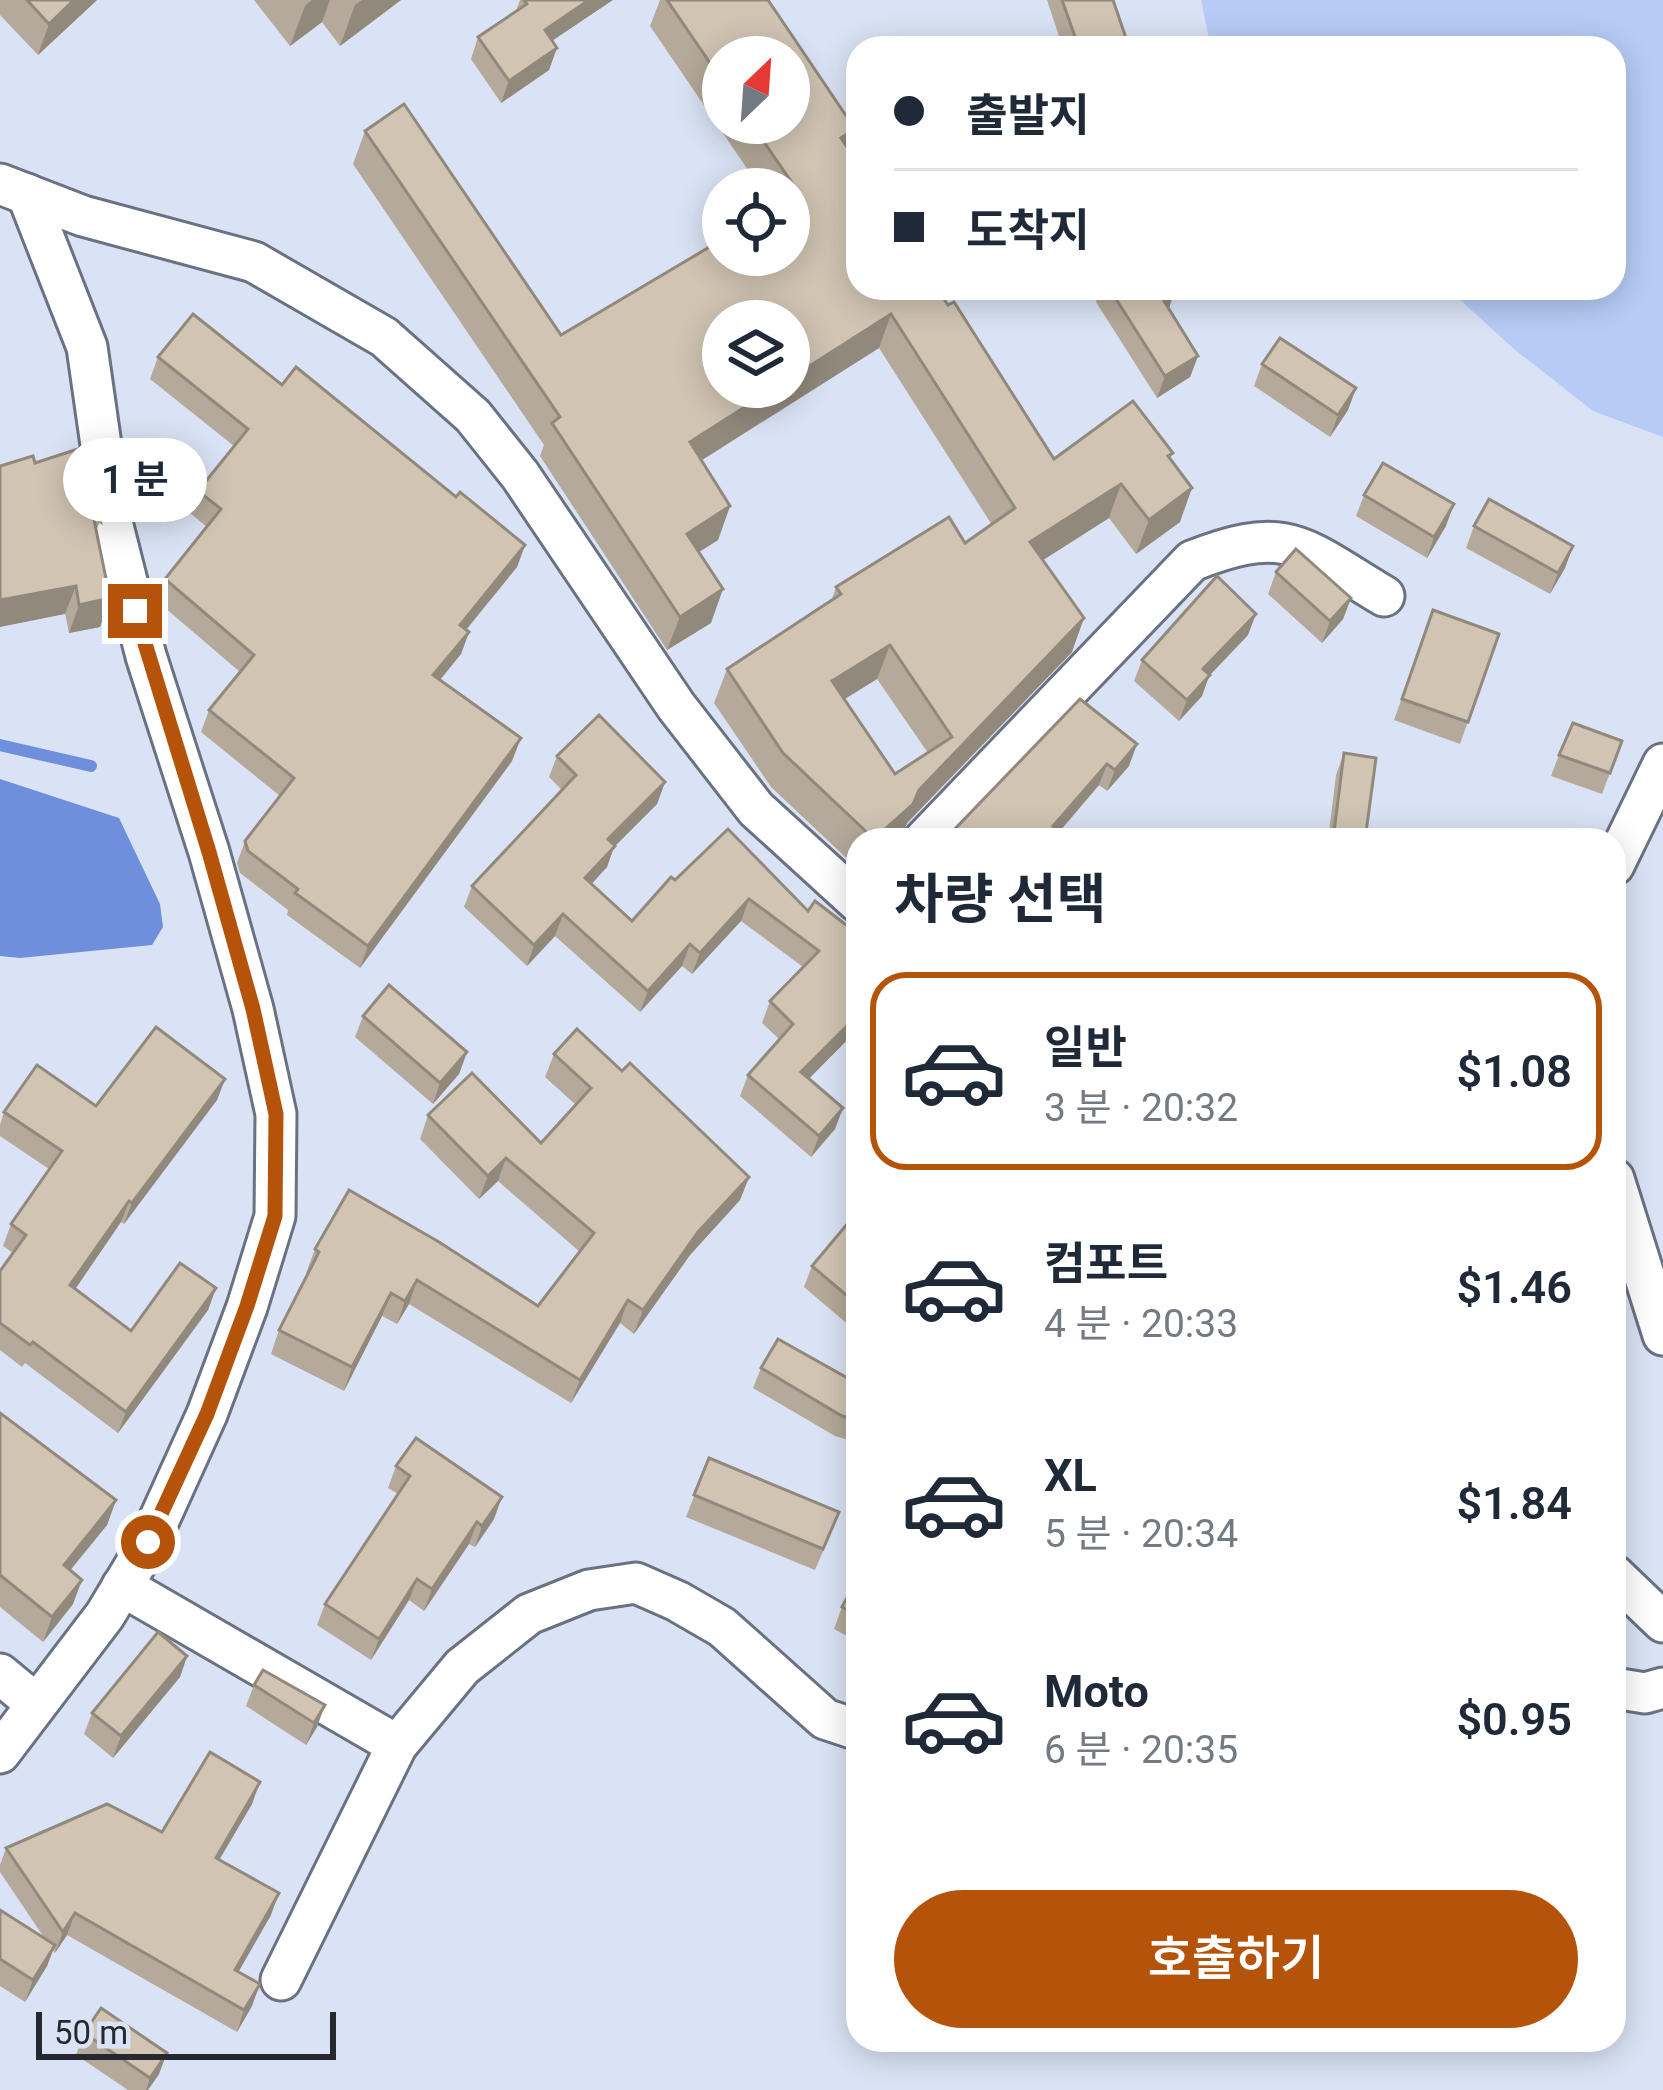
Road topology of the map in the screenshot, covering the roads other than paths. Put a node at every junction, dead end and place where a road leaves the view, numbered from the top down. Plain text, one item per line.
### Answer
1 (13, 189) edge
2 (1384, 596) dead end
3 (1663, 764) edge
4 (936, 828) edge
5 (1626, 840) edge
6 (846, 891) edge
7 (1626, 1217) edge
8 (1663, 1335) edge
9 (122, 1586) junction
10 (1626, 1587) edge
11 (1663, 1622) edge
12 (0, 1674) edge
13 (1663, 1688) edge
14 (1626, 1690) edge
15 (34, 1703) junction
16 (846, 1726) edge
17 (397, 1745) junction
18 (0, 1753) edge
19 (281, 1980) dead end

1 - 6 street
1 - 9 street
2 - 4 street
3 - 5 street
7 - 8 street
9 - 15 street
9 - 17 street
10 - 11 street
12 - 15 street
13 - 14 street
15 - 18 street
16 - 17 street
17 - 19 street

